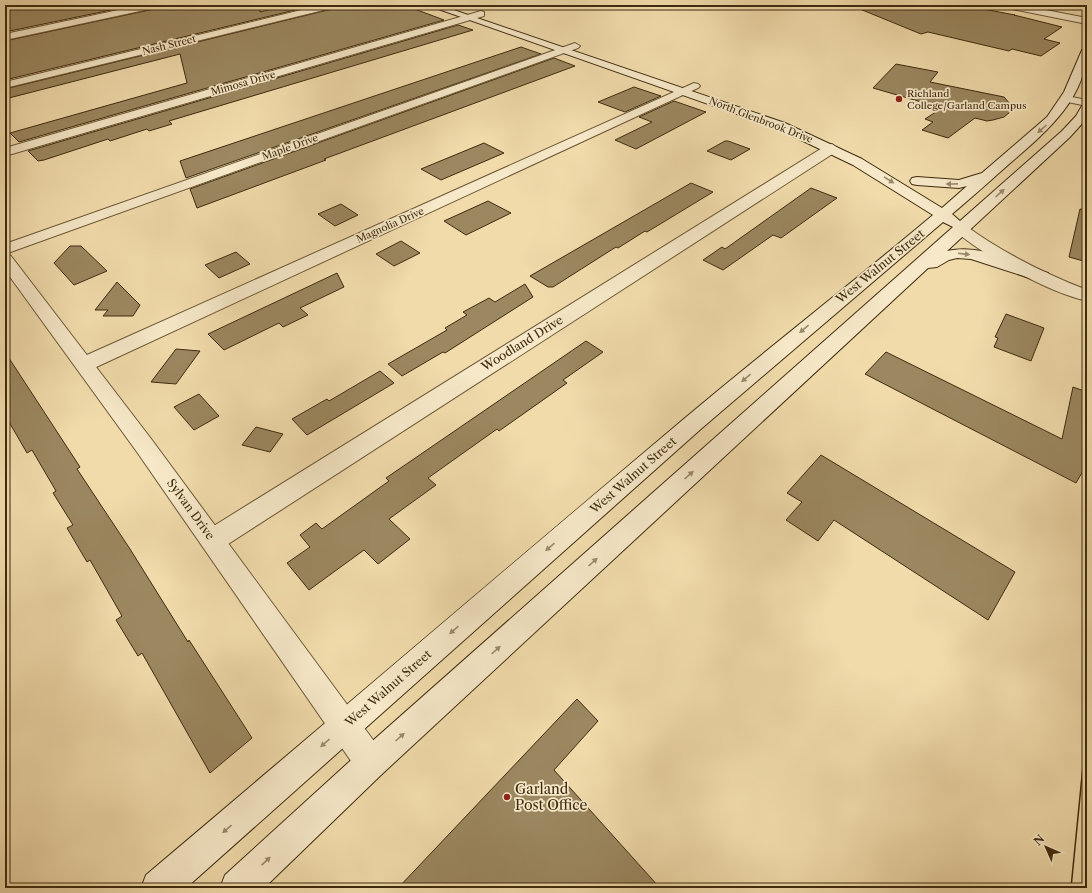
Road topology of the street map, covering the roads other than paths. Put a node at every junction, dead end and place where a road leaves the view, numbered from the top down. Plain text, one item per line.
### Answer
1 (154, 5) edge
2 (333, 5) edge
3 (431, 5) edge
4 (453, 5) edge
5 (1007, 5) edge
6 (481, 14) junction
7 (469, 18) junction
8 (1087, 21) edge
9 (5, 37) edge
10 (570, 48) junction
11 (1087, 50) edge
12 (5, 85) edge
13 (689, 89) junction
14 (1067, 99) junction
15 (1087, 104) edge
16 (832, 148) junction
17 (5, 152) edge
18 (865, 152) dead end
19 (987, 176) junction
20 (948, 210) junction
21 (966, 224) junction
22 (5, 249) edge
23 (5, 259) edge
24 (1042, 277) junction
25 (1087, 284) edge
26 (894, 289) junction
27 (1087, 296) edge
28 (85, 364) junction
29 (213, 540) junction
30 (345, 726) junction
31 (371, 763) junction
32 (159, 888) edge
33 (238, 888) edge

1 - 9 street
2 - 12 street, Nash Street
3 - 7 street, North Glenbrook Drive
4 - 6 street, North Glenbrook Drive
5 - 8 street
6 - 7 street, Mimosa Drive
6 - 10 street, North Glenbrook Drive
7 - 10 street, North Glenbrook Drive
7 - 17 street, Mimosa Drive
10 - 13 street, North Glenbrook Drive
10 - 22 street, Maple Drive
11 - 14 street, West Walnut Street
13 - 16 street, North Glenbrook Drive
13 - 18 street, North Glenbrook Drive
13 - 28 street, Magnolia Drive
14 - 15 street
14 -> 19 street, West Walnut Street
21 -> 15 street, West Walnut Street
16 -> 20 street, North Glenbrook Drive
16 - 29 street, Woodland Drive
19 - 20 street, West Walnut Street
19 -> 20 street, North Glenbrook Drive
20 - 21 street, North Glenbrook Drive
20 -> 30 street, West Walnut Street
21 - 24 street, North Glenbrook Drive
21 - 25 street, North Glenbrook Drive
21 - 26 street, West Walnut Street
23 - 28 street, Sylvan Drive
26 -> 24 street
24 - 27 street, North Glenbrook Drive
31 -> 26 street, West Walnut Street
28 - 29 street, Sylvan Drive
29 - 30 street, Sylvan Drive
30 - 31 street, Sylvan Drive
30 -> 32 street, West Walnut Street
33 -> 31 street, West Walnut Street

